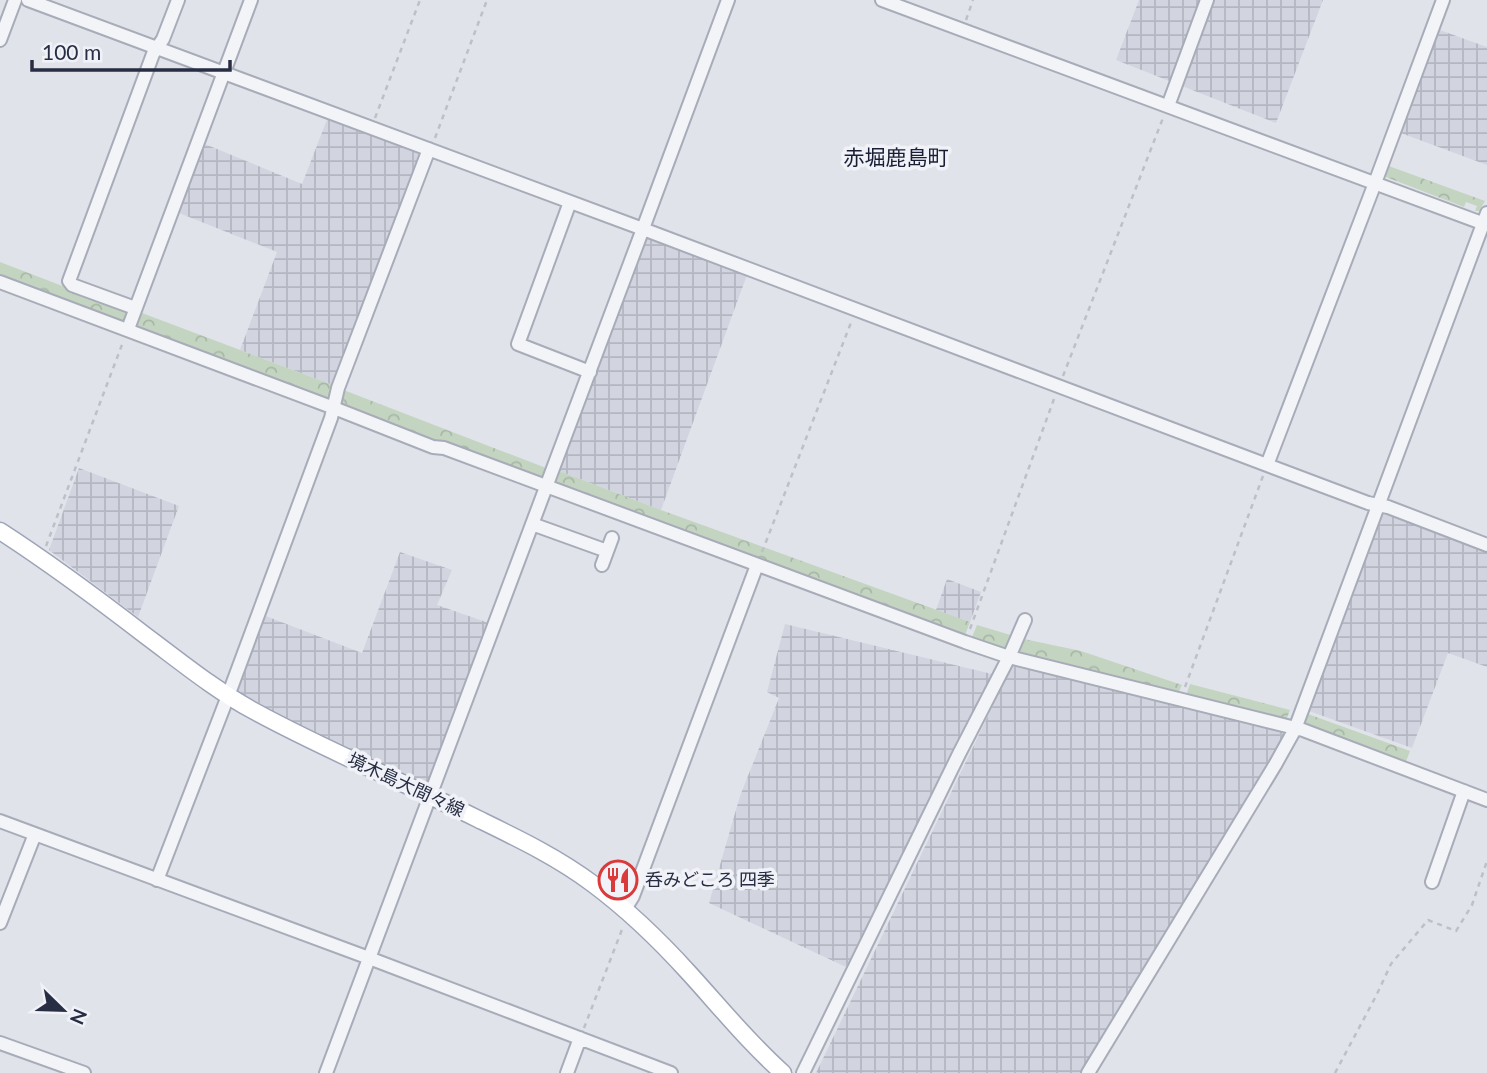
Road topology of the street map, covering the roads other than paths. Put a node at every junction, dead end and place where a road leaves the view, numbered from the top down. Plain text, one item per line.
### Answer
1 (15, 0) edge
2 (27, 0) edge
3 (178, 0) edge
4 (249, 0) edge
5 (728, 0) edge
6 (882, 0) edge
7 (1207, 0) edge
8 (1443, 0) edge
9 (0, 40) edge
10 (157, 47) junction
11 (224, 73) junction
12 (1168, 106) junction
13 (429, 149) junction
14 (1376, 183) junction
15 (570, 202) junction
16 (1486, 221) edge
17 (643, 229) junction
18 (0, 282) edge
19 (135, 308) junction
20 (128, 329) junction
21 (590, 372) junction
22 (334, 408) junction
23 (1267, 466) junction
24 (546, 487) junction
25 (1378, 504) junction
26 (532, 524) junction
27 (0, 531) edge
28 (1487, 545) edge
29 (602, 565) dead end
30 (757, 565) junction
31 (1025, 620) dead end
32 (1009, 657) junction
33 (228, 696) junction
34 (1294, 729) junction
35 (1464, 792) junction
36 (430, 796) junction
37 (1487, 800) edge
38 (0, 821) edge
39 (35, 834) junction
40 (157, 880) junction
41 (1432, 882) dead end
42 (629, 913) junction
43 (0, 923) edge
44 (369, 958) junction
45 (580, 1038) junction
46 (0, 1043) edge
47 (84, 1073) edge
48 (326, 1073) edge
49 (567, 1073) edge
50 (671, 1073) edge
51 (783, 1073) edge
52 (803, 1073) edge
53 (1088, 1073) edge

1 - 9 street
2 - 10 street
3 - 10 street
4 - 11 street
5 - 17 street
6 - 12 street
7 - 12 street
8 - 14 street
10 - 11 street
10 - 19 street
11 - 13 street
11 - 19 street
12 - 14 street
13 - 15 street
13 - 22 street
14 - 16 street
14 - 23 street
15 - 17 street
15 - 21 street
16 - 25 street
17 - 21 street
17 - 23 street
18 - 20 street
19 - 20 street
20 - 22 street
21 - 24 street
22 - 24 street
22 - 33 street
23 - 25 street
24 - 26 street
24 - 30 street
25 - 28 street
25 - 34 street
26 - 29 street
26 - 36 street
27 - 33 main road, 境木島大間々線
30 - 32 street
30 - 42 street
31 - 32 street
32 - 34 street
32 - 52 street
33 - 36 main road, 境木島大間々線
33 - 40 street
34 - 35 street
34 - 53 street
35 - 37 street
35 - 41 street
36 - 42 main road, 境木島大間々線
36 - 44 street
38 - 39 street
39 - 40 street
39 - 43 street
40 - 44 street
42 - 51 main road, 境木島大間々線
44 - 45 street
44 - 48 street
45 - 49 street
45 - 50 street
46 - 47 street

